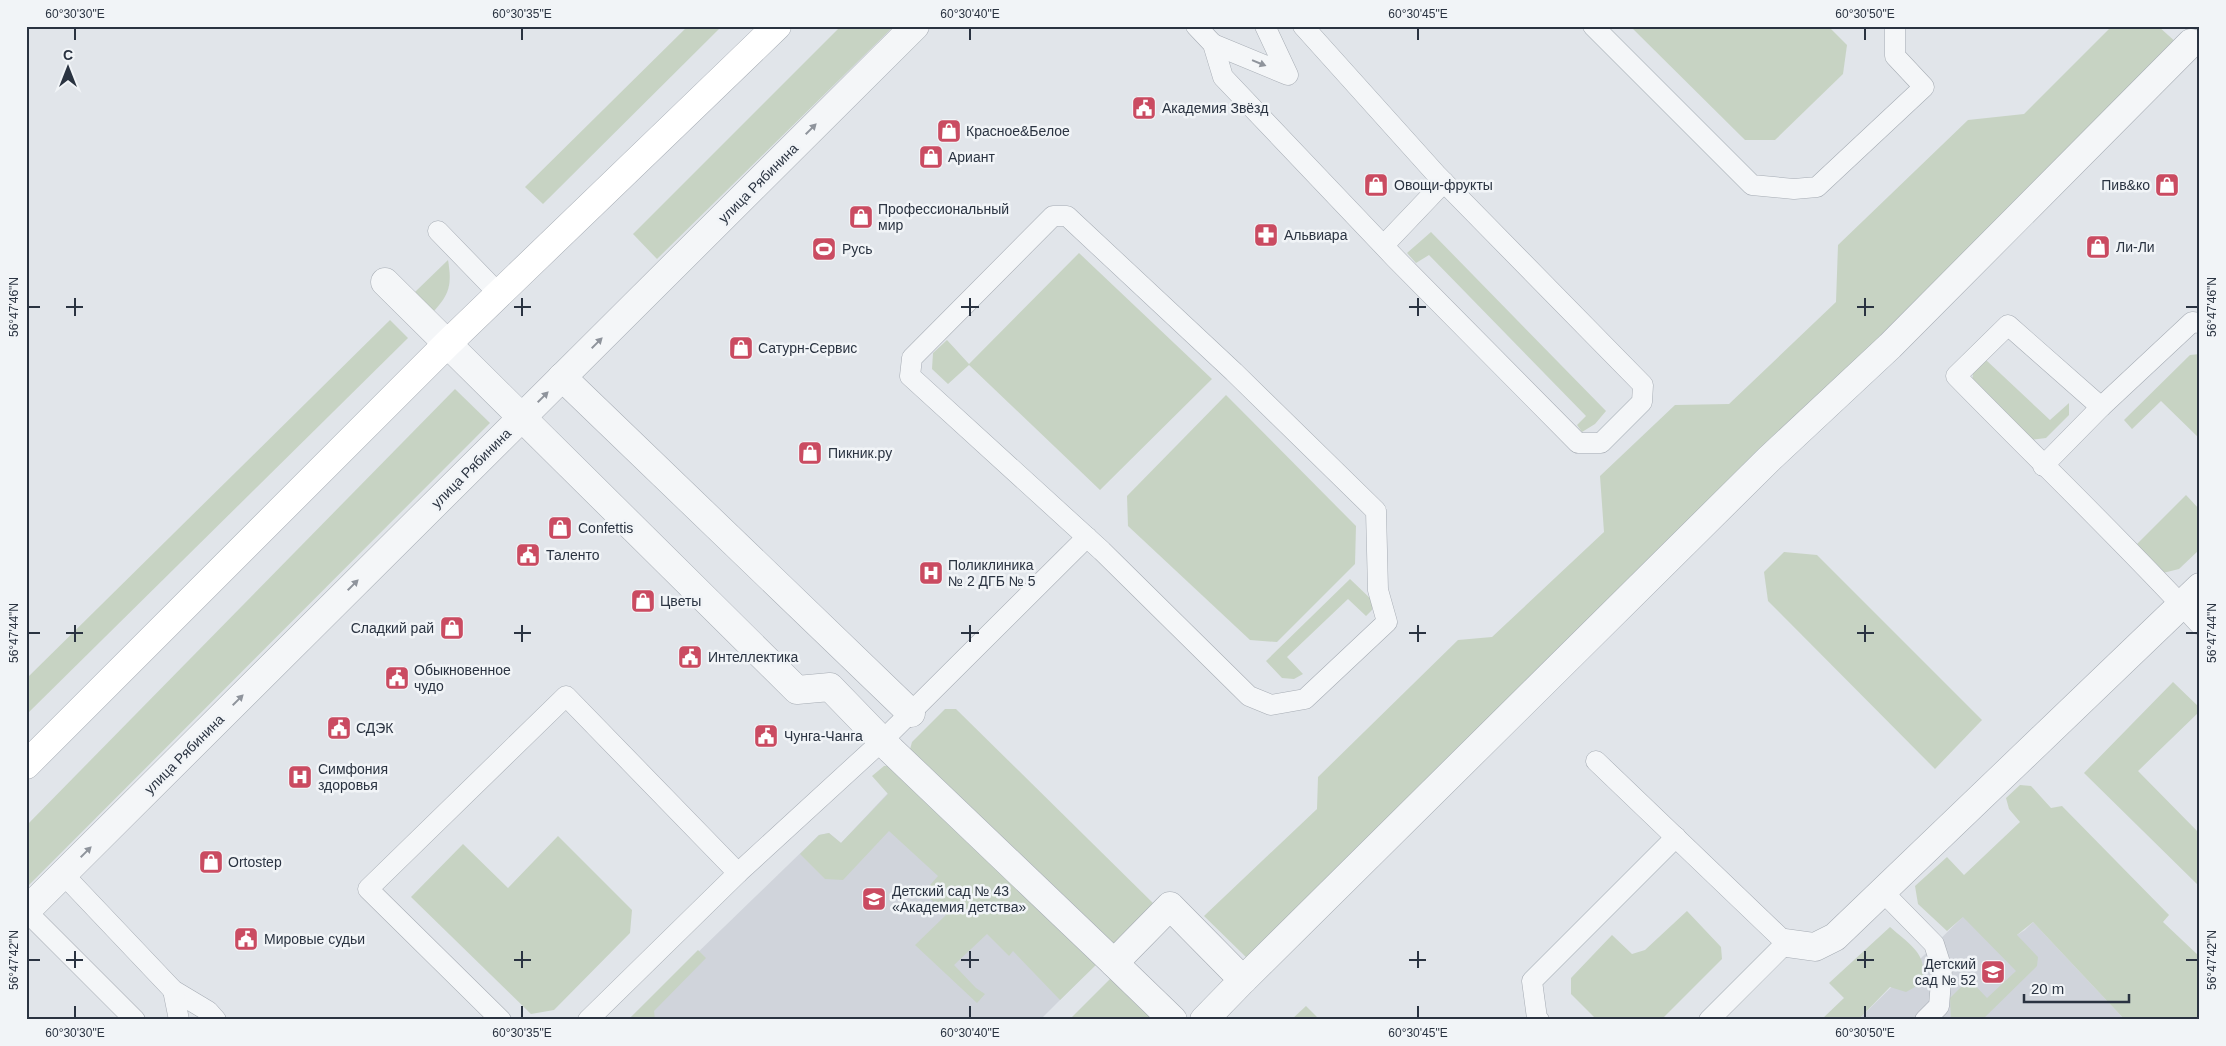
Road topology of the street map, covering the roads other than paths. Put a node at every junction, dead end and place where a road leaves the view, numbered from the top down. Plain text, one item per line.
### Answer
1 (777, 26) edge
2 (916, 26) edge
3 (1196, 26) edge
4 (1265, 26) edge
5 (1303, 26) edge
6 (1593, 26) edge
7 (1895, 26) edge
8 (2191, 43) dead end
9 (1213, 44) junction
10 (1444, 182) junction
11 (438, 231) dead end
12 (1384, 245) junction
13 (385, 282) dead end
14 (500, 295) junction
15 (2200, 323) edge
16 (448, 344) junction
17 (562, 377) junction
18 (2101, 408) junction
19 (522, 417) junction
20 (2043, 466) junction
21 (1087, 537) junction
22 (2190, 596) edge
23 (2200, 625) edge
24 (911, 713) junction
25 (882, 741) junction
26 (1596, 760) dead end
27 (26, 765) edge
28 (1676, 837) junction
29 (738, 873) junction
30 (63, 874) junction
31 (1883, 892) junction
32 (26, 911) edge
33 (1786, 943) junction
34 (1114, 963) junction
35 (1243, 980) junction
36 (173, 990) junction
37 (1217, 1015) edge
38 (136, 1020) edge
39 (179, 1020) edge
40 (216, 1020) edge
41 (502, 1020) edge
42 (588, 1020) edge
43 (1173, 1020) edge
44 (1539, 1020) edge
45 (1709, 1020) edge
46 (1925, 1020) edge

1 - 14 street
17 -> 2 street, улица Рябинина
3 - 9 lane
9 -> 4 lane
5 - 10 lane
6 - 7 lane
8 - 35 street
9 - 12 lane
10 - 12 lane
10 - 12 lane
11 - 14 lane
13 - 16 street
14 - 16 street
15 - 18 lane
16 - 19 street
16 - 27 street
19 -> 17 street, улица Рябинина
17 - 24 street
18 - 20 lane
18 - 20 lane
19 - 25 street
30 -> 19 street, улица Рябинина
20 - 22 lane
21 - 21 lane
21 - 24 lane
22 - 23 lane
22 - 31 street
24 - 25 lane
25 - 29 lane
25 - 34 street
26 - 28 lane
28 - 33 lane
28 - 44 lane
29 - 41 lane
29 - 42 lane
30 - 32 street, улица Рябинина
30 - 36 lane
31 - 33 street
31 - 46 lane
32 - 38 lane
33 - 45 lane
34 - 35 street
34 - 43 street
35 - 37 street
36 - 39 lane
36 - 40 lane

